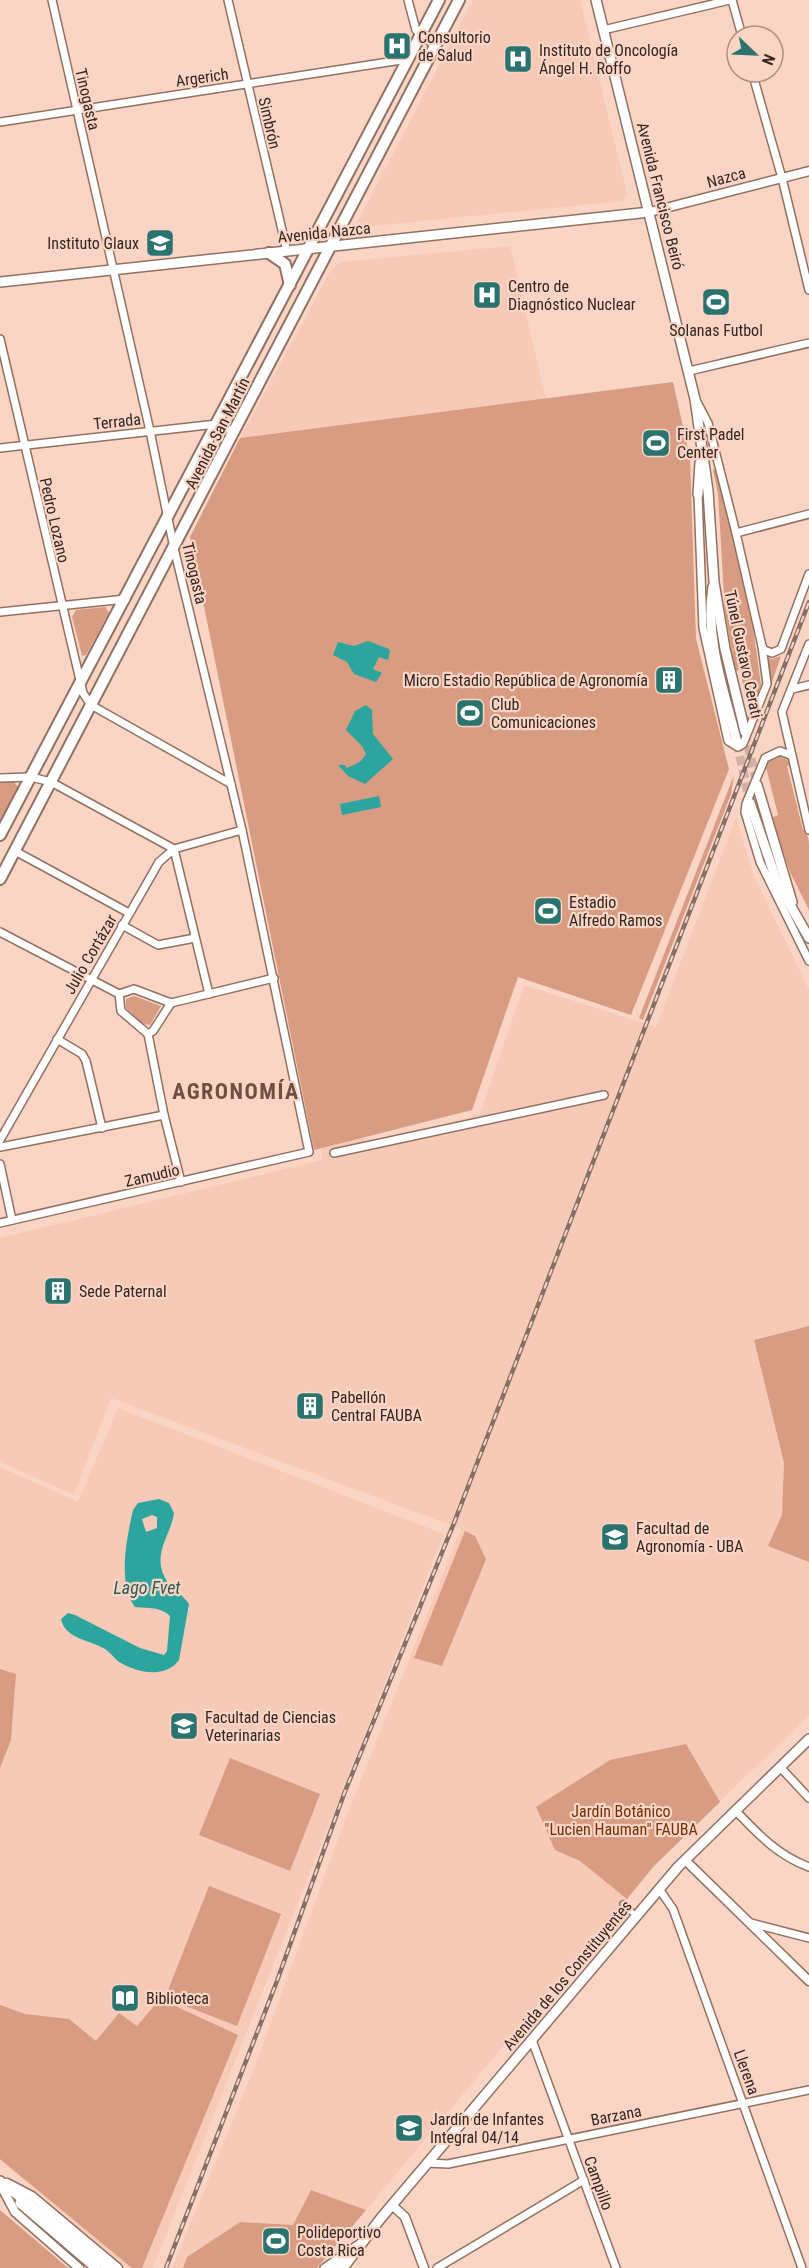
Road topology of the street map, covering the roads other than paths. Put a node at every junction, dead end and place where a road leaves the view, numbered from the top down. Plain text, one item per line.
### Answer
1 (52, 0) edge
2 (228, 0) edge
3 (408, 0) edge
4 (439, 0) edge
5 (459, 0) edge
6 (596, 0) edge
7 (731, 0) edge
8 (738, 24) edge
9 (603, 30) junction
10 (420, 35) junction
11 (435, 46) junction
12 (408, 58) junction
13 (248, 84) junction
14 (755, 84) edge
15 (77, 109) junction
16 (0, 122) edge
17 (809, 171) edge
18 (782, 178) junction
19 (650, 212) junction
20 (332, 246) junction
21 (309, 249) junction
22 (287, 251) junction
23 (269, 253) junction
24 (113, 268) junction
25 (0, 282) edge
26 (291, 285) junction
27 (809, 290) edge
28 (0, 339) edge
29 (809, 343) edge
30 (689, 371) junction
31 (695, 399) junction
32 (217, 424) junction
33 (150, 431) junction
34 (235, 432) junction
35 (24, 445) junction
36 (0, 448) edge
37 (700, 448) junction
38 (698, 494) joint
39 (809, 514) edge
40 (169, 516) junction
41 (736, 532) junction
42 (174, 548) junction
43 (809, 574) edge
44 (714, 582) junction
45 (126, 599) junction
46 (61, 605) junction
47 (0, 612) edge
48 (809, 644) edge
49 (762, 646) junction
50 (809, 685) edge
51 (79, 687) junction
52 (792, 689) junction
53 (91, 705) junction
54 (745, 732) tunnel mouth
55 (737, 743) tunnel mouth
56 (790, 755) junction
57 (32, 777) junction
58 (0, 778) edge
59 (51, 783) junction
60 (231, 784) junction
61 (757, 785) tunnel mouth
62 (750, 803) tunnel mouth
63 (242, 830) junction
64 (809, 830) edge
65 (0, 835) edge
66 (174, 849) junction
67 (15, 851) junction
68 (0, 879) edge
69 (129, 913) junction
70 (797, 918) junction
71 (122, 925) junction
72 (0, 932) edge
73 (195, 938) junction
74 (809, 938) edge
75 (809, 961) edge
76 (274, 978) junction
77 (91, 980) junction
78 (119, 994) junction
79 (209, 994) junction
80 (171, 1003) junction
81 (148, 1034) junction
82 (57, 1039) junction
83 (604, 1095) dead end
84 (164, 1115) junction
85 (102, 1128) junction
86 (0, 1140) edge
87 (0, 1147) edge
88 (309, 1152) joint
89 (334, 1153) dead end
90 (0, 1164) edge
91 (181, 1182) junction
92 (12, 1220) junction
93 (0, 1223) edge
94 (809, 1739) edge
95 (780, 1767) junction
96 (809, 1798) edge
97 (735, 1810) junction
98 (685, 1860) junction
99 (809, 1867) edge
100 (659, 1890) junction
101 (623, 1904) dead end
102 (636, 1916) junction
103 (748, 1922) junction
104 (809, 1938) edge
105 (809, 1981) edge
106 (532, 2040) junction
107 (809, 2090) edge
108 (744, 2103) junction
109 (568, 2138) junction
110 (427, 2163) junction
111 (584, 2180) junction
112 (0, 2182) edge
113 (392, 2205) junction
114 (360, 2243) junction
115 (79, 2268) edge
116 (96, 2268) edge
117 (108, 2268) edge
118 (118, 2268) edge
119 (324, 2268) edge
120 (334, 2268) edge
121 (344, 2268) edge
122 (349, 2268) edge
123 (424, 2268) edge
124 (437, 2268) edge
125 (616, 2268) edge
126 (802, 2268) edge

1 - 15 street, Tinogasta
2 - 13 street, Simbrón
3 - 10 street
4 - 10 main road, Avenida San Martín
5 - 11 main road, Avenida San Martín
6 - 9 main road, Avenida Francisco Beiró
7 - 8 street
7 - 9 street
9 - 19 main road, Avenida Francisco Beiró
10 - 11 street
10 - 12 main road, Avenida San Martín
11 - 20 main road, Avenida San Martín
12 - 13 street, Argerich
12 - 21 main road, Avenida San Martín
13 - 15 street, Argerich
13 - 22 street, Simbrón
14 - 18 street
15 - 16 street, Argerich
15 - 24 street, Tinogasta
17 - 18 street, Nazca
18 - 19 street, Nazca
18 - 27 street
19 - 20 main road, Avenida Nazca
19 - 30 main road, Avenida Francisco Beiró
20 - 21 main road, Avenida Nazca
20 - 34 main road, Avenida San Martín
21 - 22 main road, Avenida Nazca
21 - 26 main road, Avenida San Martín
22 - 23 main road, Avenida Nazca
23 - 24 main road, Avenida Nazca
23 - 26 main road
24 - 25 main road, Avenida Nazca
24 - 33 street, Tinogasta
26 - 32 main road, Avenida San Martín
28 - 35 street, Pedro Lozano
29 - 30 street
30 - 31 main road, Avenida Francisco Beiró
31 - 37 main road, Avenida Francisco Beiró
31 - 41 street, Avenida Francisco Beiró
32 - 33 street, Terrada
32 - 34 street, Terrada
32 - 40 main road, Avenida San Martín
33 - 35 street, Terrada
33 - 40 street, Tinogasta
34 - 42 main road, Avenida San Martín
35 - 36 street, Terrada
35 - 46 street, Pedro Lozano
37 - 38 main road
37 - 44 main road, Túnel Gustavo Cerati
38 - 49 street, Avenida Francisco Beiró
39 - 41 street
40 - 42 street, Tinogasta
40 - 45 main road, Avenida San Martín
41 - 49 street, Avenida Francisco Beiró
42 - 53 main road, Avenida San Martín
42 - 60 street, Tinogasta
43 - 49 street
44 - 54 main road, Túnel Gustavo Cerati
44 - 55 main road, Túnel Gustavo Cerati
45 - 46 street
45 - 51 main road, Avenida San Martín
46 - 47 street
46 - 51 street, Pedro Lozano
48 - 52 street
50 - 52 street
51 - 53 street, Pedro Lozano
51 - 57 main road, Avenida San Martín
52 - 56 street
53 - 59 main road, Avenida San Martín
53 - 60 street
56 - 64 street
56 - 75 street
57 - 58 street
57 - 59 street
57 - 65 main road, Avenida San Martín
59 - 66 street
59 - 67 main road, Avenida San Martín
60 - 63 street, Tinogasta
61 - 70 main road
62 - 70 main road
63 - 66 street
63 - 76 street, Tinogasta
66 - 69 street, Julio Cortázar
66 - 73 street
67 - 68 main road, Avenida San Martín
67 - 69 street
69 - 71 street, Julio Cortázar
70 - 74 main road
71 - 73 street
71 - 77 street, Julio Cortázar
72 - 77 street
73 - 79 street
76 - 79 street
76 - 88 street, Tinogasta
77 - 78 street
77 - 82 street, Julio Cortázar
78 - 80 street
78 - 81 street
79 - 80 street
80 - 81 street
81 - 84 street
82 - 85 street
82 - 86 street, Julio Cortázar
83 - 89 street
84 - 85 street
84 - 91 street
85 - 87 street
88 - 91 street, Zamudio
90 - 92 street
91 - 92 street, Zamudio
92 - 93 street, Zamudio
94 - 95 main road, Avenida de los Constituyentes
95 - 96 street
95 - 97 main road, Avenida de los Constituyentes
97 - 98 main road, Avenida de los Constituyentes
97 - 99 street
98 - 100 main road, Avenida de los Constituyentes
98 - 103 street
100 - 102 main road, Avenida de los Constituyentes
100 - 108 street, Llerena
101 - 102 street
102 - 106 main road, Avenida de los Constituyentes
103 - 104 street
103 - 105 street
106 - 109 street, Campillo
106 - 110 main road, Avenida de los Constituyentes
107 - 108 street, Barzana
108 - 109 street, Barzana
108 - 126 street, Llerena
109 - 110 street, Barzana
109 - 111 street, Campillo
110 - 113 main road, Avenida de los Constituyentes
111 - 124 street
111 - 125 street, Campillo
112 - 115 street
112 - 116 main road
112 - 117 main road
112 - 118 street
113 - 114 main road, Avenida de los Constituyentes
113 - 123 street
114 - 119 street, Avenida de los Constituyentes
114 - 120 main road, Avenida de los Constituyentes
114 - 121 main road, Avenida de los Constituyentes
114 - 122 street, Avenida de los Constituyentes

